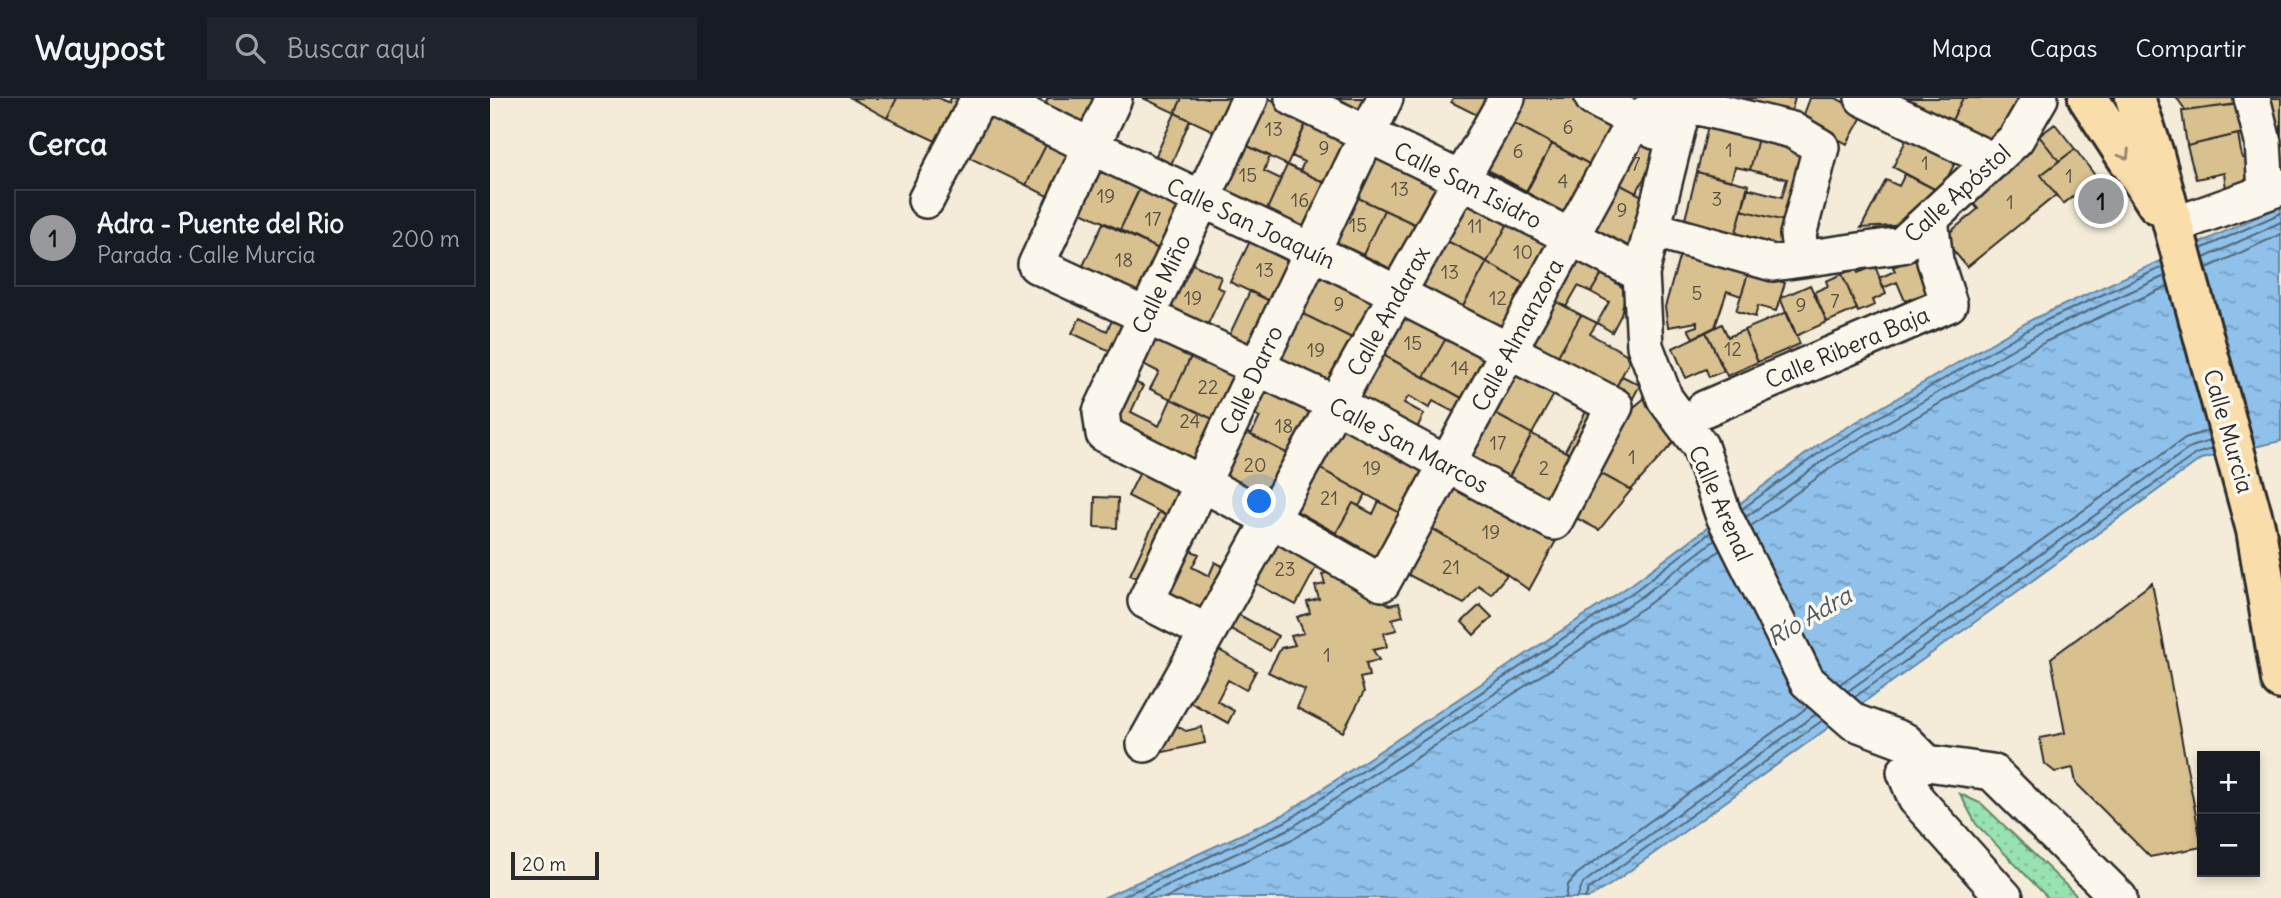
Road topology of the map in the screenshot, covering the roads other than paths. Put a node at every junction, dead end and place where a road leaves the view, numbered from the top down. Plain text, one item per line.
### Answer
1 (979, 98) edge
2 (992, 98) edge
3 (1114, 98) edge
4 (1250, 98) edge
5 (1293, 98) edge
6 (1385, 98) edge
7 (1507, 98) edge
8 (1593, 98) edge
9 (1863, 98) edge
10 (2088, 98) edge
11 (2135, 98) edge
12 (2252, 98) edge
13 (1677, 100) edge
14 (2038, 100) edge
15 (1635, 119) junction
16 (1367, 134) junction
17 (1674, 141) junction
18 (1091, 147) junction
19 (1993, 161) junction
20 (1460, 180) junction
21 (2274, 190) edge
22 (1200, 199) junction
23 (926, 200) dead end
24 (1930, 219) junction
25 (2172, 226) junction
26 (1652, 229) junction
27 (1570, 236) junction
28 (1312, 251) junction
29 (1801, 257) junction
30 (1641, 274) junction
31 (1398, 294) junction
32 (1145, 317) junction
33 (1509, 351) junction
34 (1258, 367) junction
35 (1336, 404) junction
36 (1704, 409) dead end
37 (1447, 466) junction
38 (1201, 484) junction
39 (1271, 519) junction
40 (1208, 632) junction
41 (2281, 680) edge
42 (1145, 744) dead end
43 (1927, 762) junction
44 (2005, 898) edge
45 (2119, 898) edge

1 - 23 street
2 - 18 street, Calle San Joaquín
3 - 18 street
4 - 22 street, Calle Miño
5 - 16 street, Calle San Isidro
6 - 16 street, Calle Darro
7 - 20 street, Calle Andarax
8 - 15 street
9 - 19 street
10 -> 25 highway, Calle Murcia
11 - 25 highway, Calle Murcia
12 - 21 street
13 - 15 street, Calle Almanzora
13 - 17 street, Calle Arenal
13 - 29 street
14 - 19 street, Calle Apóstol
15 - 17 street
15 - 27 street, Calle Almanzora
16 - 20 street, Calle San Isidro
16 - 28 street, Calle Darro
17 - 26 street, Calle Arenal
18 - 22 street, Calle San Joaquín
18 - 32 street, Calle San Marcos
19 - 24 street, Calle Apóstol
20 - 27 street, Calle San Isidro
20 - 31 street, Calle Andarax
21 - 25 street
22 - 28 street, Calle San Joaquín
22 - 32 street, Calle Miño
24 - 29 street, Calle Apóstol
24 - 36 street, Calle Ribera Baja
25 - 41 highway, Calle Murcia
26 - 29 street, Calle Apóstol
26 - 30 street, Calle Arenal
27 - 30 street, Calle San Isidro
27 - 33 street, Calle Almanzora
28 - 31 street, Calle San Joaquín
28 - 34 street, Calle Darro
30 - 43 street, Calle Arenal
31 - 33 street, Calle San Joaquín
31 - 35 street, Calle Andarax
32 - 34 street, Calle San Marcos
32 - 38 street, Calle Miño
33 - 37 street, Calle Almanzora
33 - 37 street, Calle San Marcos
34 - 35 street, Calle San Marcos
34 - 38 street, Calle Darro
35 - 37 street, Calle San Marcos
35 - 39 street, Calle Andarax
37 - 39 street, Calle Almanzora
38 - 39 street
38 - 40 street, Calle Darro
39 - 40 street, Calle Andarax
40 - 42 street, Calle Andarax
43 - 44 street
43 - 45 street

